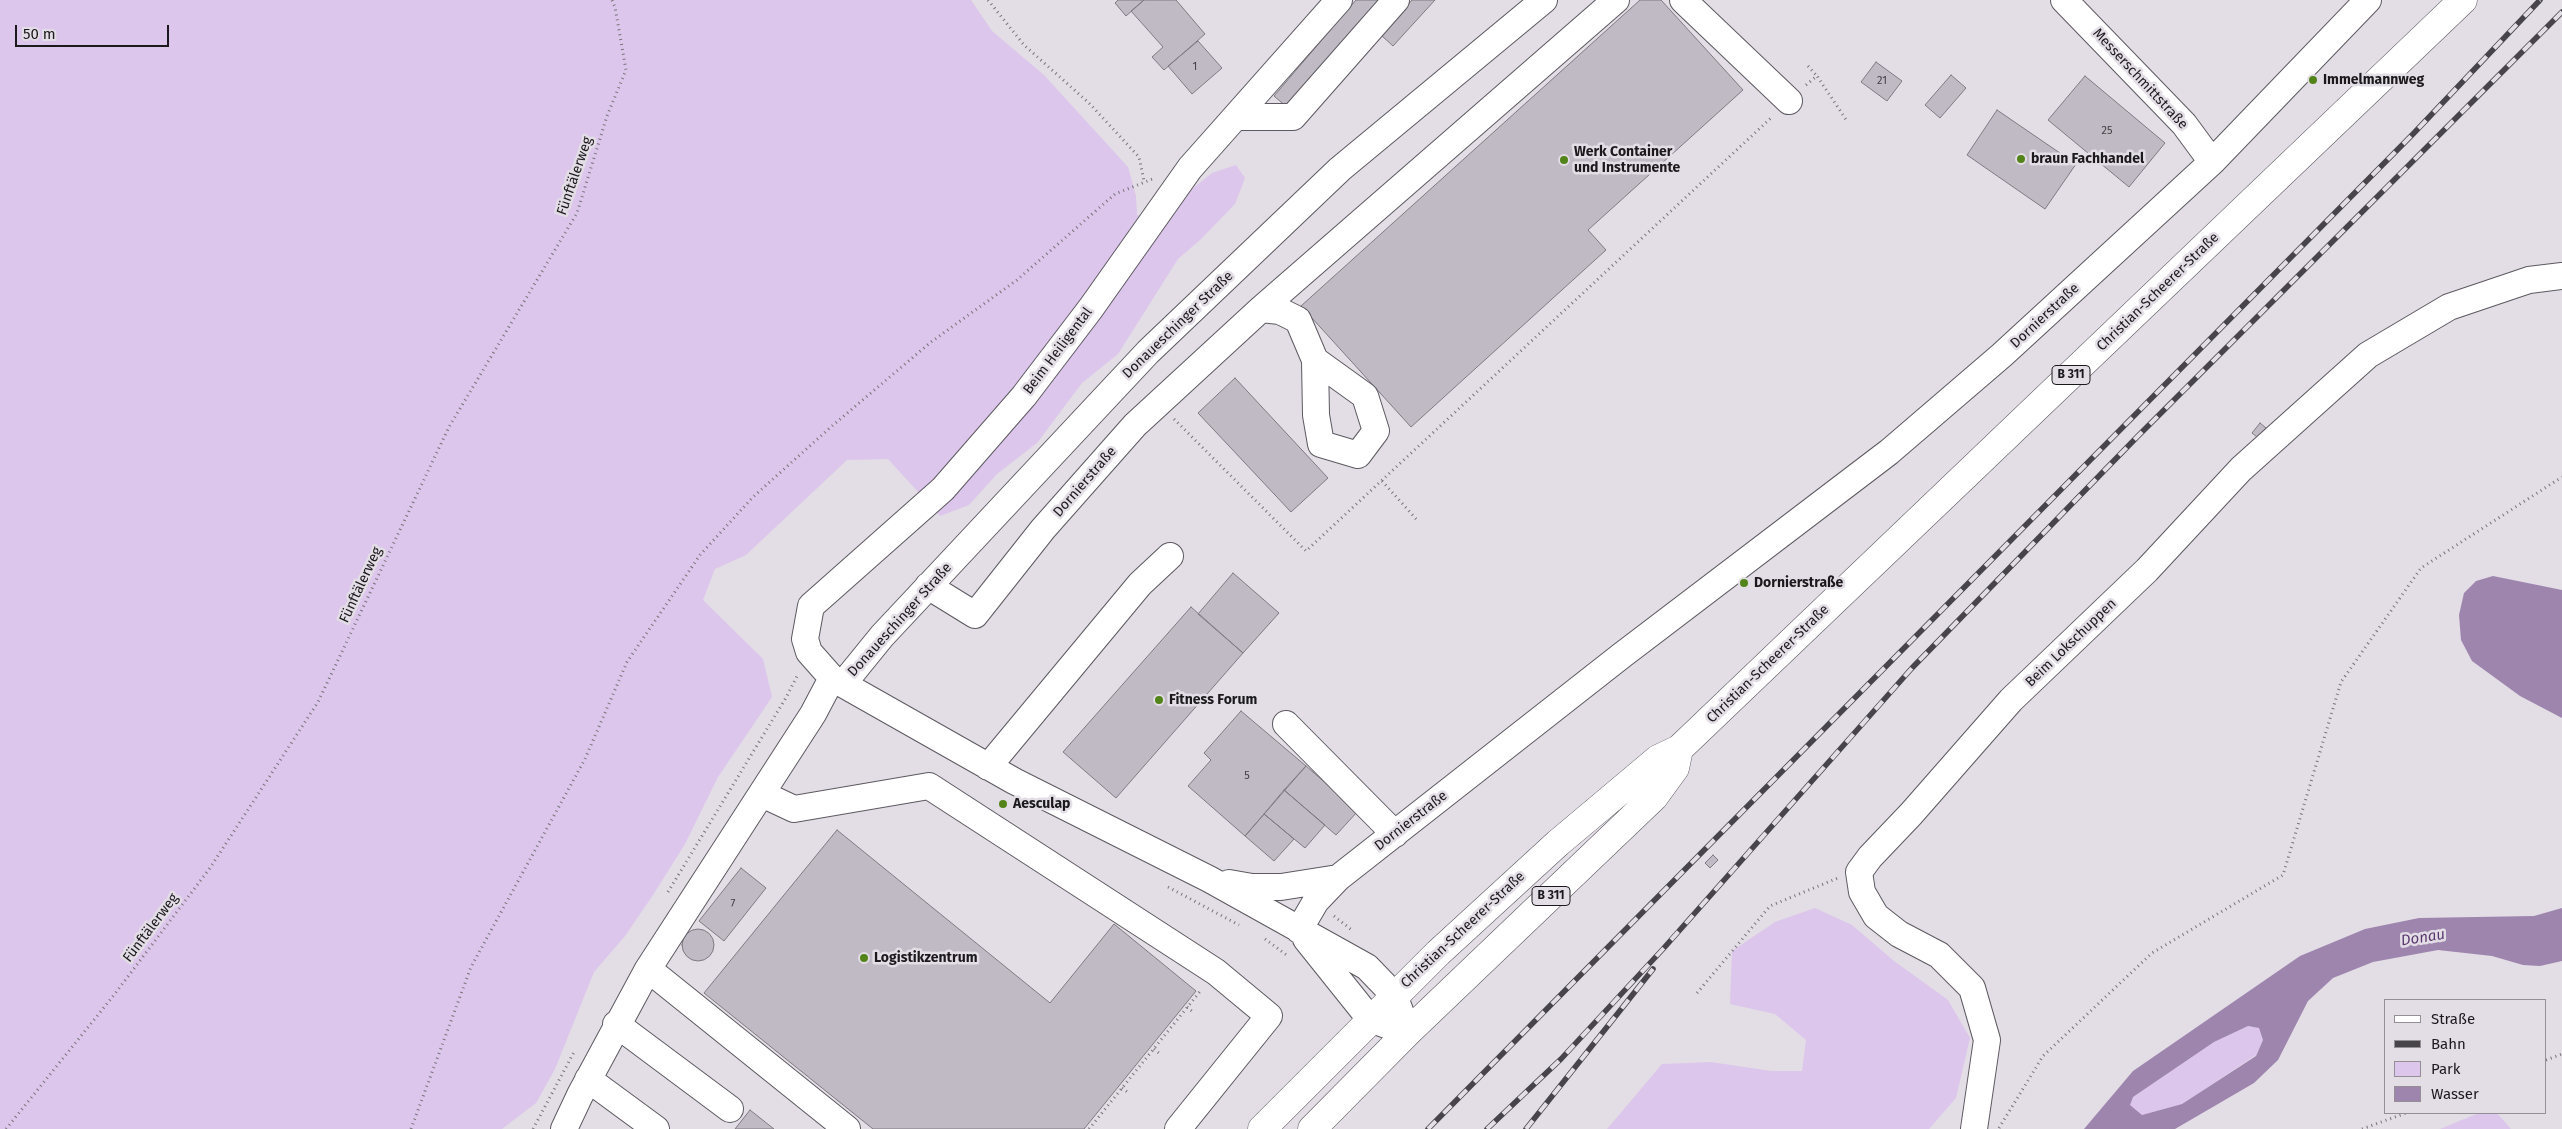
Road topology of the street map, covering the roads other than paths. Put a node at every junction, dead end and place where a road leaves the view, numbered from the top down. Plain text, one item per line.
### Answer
1 (1339, 0) edge
2 (1396, 0) edge
3 (1544, 0) edge
4 (1616, 0) edge
5 (1684, 0) edge
6 (2064, 0) edge
7 (2368, 0) edge
8 (2464, 0) edge
9 (1789, 101) road end
10 (1236, 117) junction
11 (2212, 162) junction
12 (2562, 276) edge
13 (1254, 316) junction
14 (1315, 360) dead end
15 (1170, 556) dead end
16 (928, 586) junction
17 (838, 681) junction
18 (1286, 724) dead end
19 (1679, 749) junction
20 (988, 766) junction
21 (762, 794) junction
22 (1394, 834) junction
23 (1338, 878) junction
24 (1209, 879) junction
25 (1299, 930) junction
26 (648, 969) junction
27 (1394, 995) junction
28 (1370, 1019) junction
29 (616, 1024) junction
30 (1408, 1032) junction
31 (588, 1078) junction
32 (730, 1109) dead end
33 (566, 1129) edge
34 (656, 1129) edge
35 (848, 1129) edge
36 (1178, 1129) edge
37 (1262, 1129) edge
38 (1312, 1129) edge
39 (1974, 1129) edge

1 - 10 street, Beim Heiligental
2 - 10 street
3 - 16 street, Donaueschinger Straße
4 - 13 street, Dornierstraße
5 - 9 street
6 - 11 street, Messerschmittstraße
7 - 11 street, Dornierstraße
8 - 19 main road, Christian-Scheerer-Straße / B 311
10 - 17 street, Beim Heiligental
11 - 22 street, Dornierstraße
12 - 39 street, Beim Lokschuppen
13 - 14 street
13 - 16 street, Dornierstraße
15 - 20 street
16 - 17 street, Donaueschinger Straße
17 - 20 street, Dornierstraße
17 - 21 street, Donaueschinger Straße
18 - 22 street
19 - 27 main road, Christian-Scheerer-Straße / B 311
19 - 30 main road, Christian-Scheerer-Straße / B 311
20 - 24 street, Dornierstraße
21 - 26 street, Donaueschinger Straße
21 - 36 street
22 - 23 street, Dornierstraße
23 - 24 street, Dornierstraße
23 - 25 street, Dornierstraße
24 - 25 street, Dornierstraße
25 - 27 street, Dornierstraße
25 - 28 street, Dornierstraße
26 - 29 street, Donaueschinger Straße
26 - 35 street
27 - 28 main road, Christian-Scheerer-Straße / B 311
27 - 30 street, Dornierstraße
28 - 30 street
28 - 37 main road, Christian-Scheerer-Straße / B 311
29 - 31 street, Donaueschinger Straße
29 - 32 street
30 - 38 main road, Christian-Scheerer-Straße / B 311
31 - 33 street, Donaueschinger Straße
31 - 34 street

